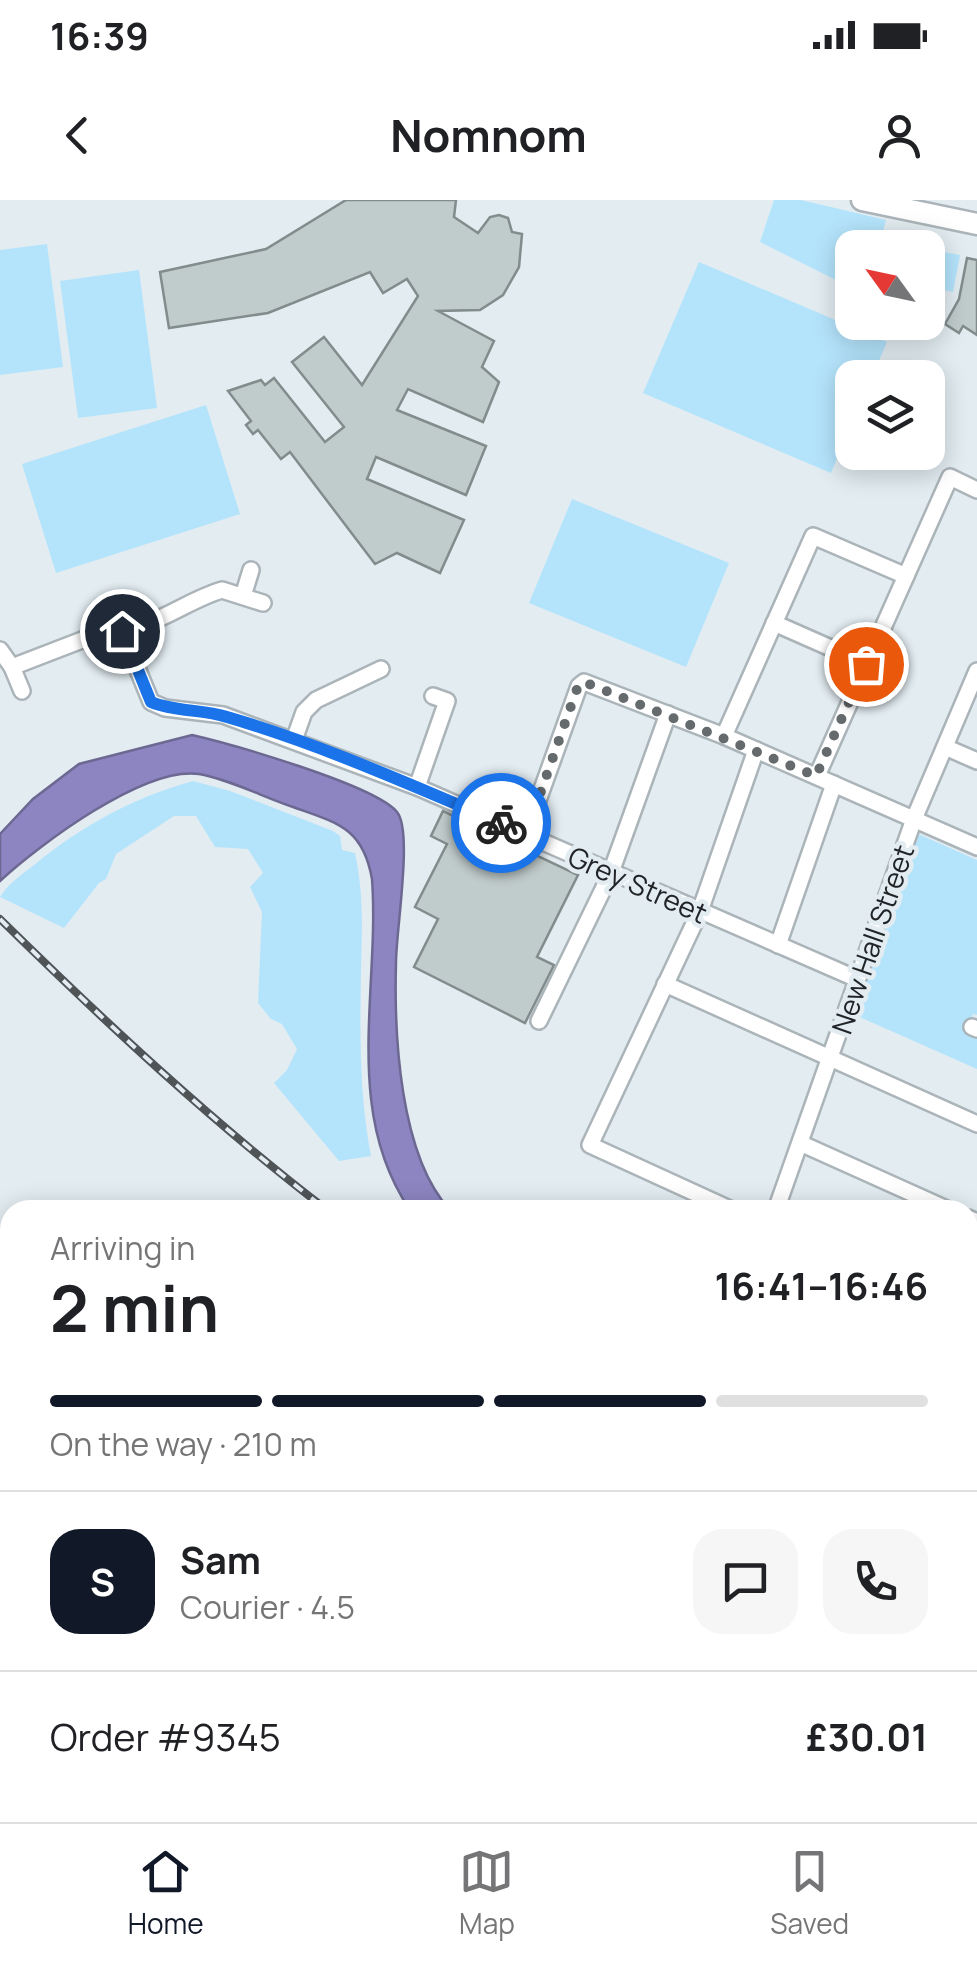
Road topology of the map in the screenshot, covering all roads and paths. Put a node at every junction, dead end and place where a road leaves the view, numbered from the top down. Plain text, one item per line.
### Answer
1 (862, 200) edge
2 (943, 208) edge
3 (977, 224) edge
4 (977, 490) edge
5 (251, 570) dead end
6 (906, 576) junction
7 (243, 596) junction
8 (263, 603) dead end
9 (774, 623) junction
10 (122, 631) junction
11 (0, 650) edge
12 (866, 664) junction
13 (12, 667) junction
14 (382, 669) dead end
15 (977, 672) edge
16 (22, 690) dead end
17 (433, 696) dead end
18 (668, 714) junction
19 (724, 736) junction
20 (294, 740) junction
21 (945, 747) junction
22 (756, 750) junction
23 (977, 760) edge
24 (816, 776) junction
25 (834, 784) junction
26 (418, 787) junction
27 (914, 819) junction
28 (526, 834) junction
29 (977, 847) edge
30 (610, 872) junction
31 (700, 911) junction
32 (778, 945) junction
33 (857, 980) junction
34 (665, 984) junction
35 (539, 1022) dead end
36 (830, 1061) junction
37 (977, 1124) edge
38 (800, 1143) junction
39 (710, 1200) edge
40 (780, 1200) edge
41 (928, 1200) edge

1 - 2 street
2 - 3 street
4 - 6 street
5 - 7 street
6 - 9 street
6 - 12 street
7 - 8 street
7 - 10 street
9 - 12 street
9 - 19 street
10 - 13 street
10 - 20 street, Grey Street
11 - 13 street
12 - 24 street
13 - 16 street
14 - 20 street
15 - 21 street, New Hall Street
17 - 26 street
18 - 19 street
18 - 28 street
18 - 30 street
19 - 22 street
20 - 26 street, Grey Street
21 - 23 street
21 - 27 street, New Hall Street
22 - 24 street
22 - 31 street
24 - 25 street
25 - 27 street
25 - 32 street
26 - 28 street, Grey Street
27 - 29 street
27 - 33 street, New Hall Street
28 - 30 street, Grey Street
30 - 31 street, Grey Street
30 - 35 street
31 - 32 street, Grey Street
31 - 34 street
32 - 33 street, Grey Street
33 - 36 street, New Hall Street
34 - 36 street
34 - 39 street
36 - 37 street
36 - 38 street, New Hall Street
38 - 40 street, New Hall Street
38 - 41 street

